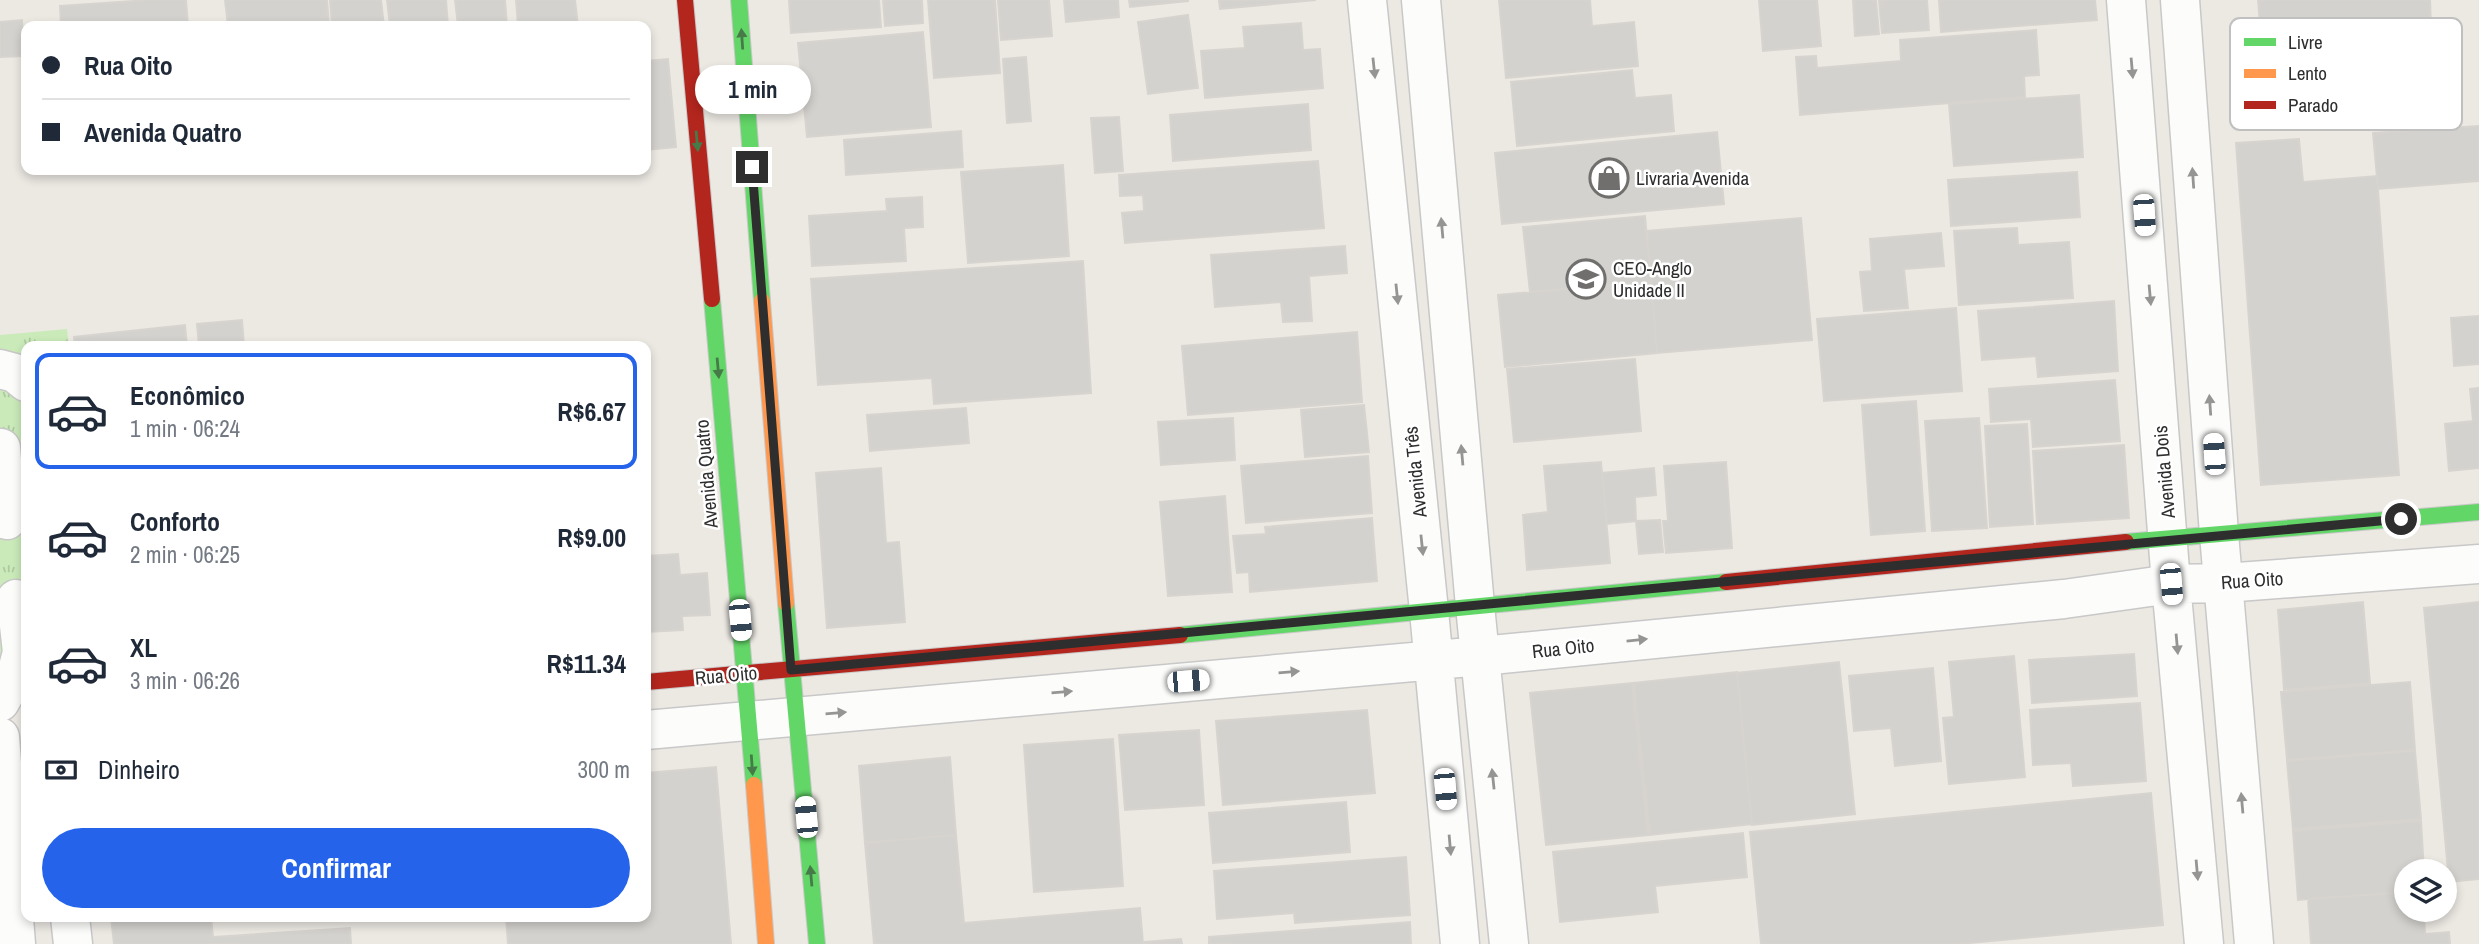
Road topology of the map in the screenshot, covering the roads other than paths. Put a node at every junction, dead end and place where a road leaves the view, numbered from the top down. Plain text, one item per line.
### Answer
1 (685, 0) edge
2 (738, 0) edge
3 (1367, 0) edge
4 (1421, 0) edge
5 (2126, 0) edge
6 (2180, 0) edge
7 (0, 369) edge
8 (21, 378) edge
9 (21, 439) edge
10 (0, 448) edge
11 (2479, 512) edge
12 (11, 522) edge
13 (2220, 534) junction
14 (2169, 538) junction
15 (2479, 564) edge
16 (2224, 583) junction
17 (2171, 584) junction
18 (14, 597) edge
19 (1475, 606) junction
20 (1429, 611) junction
21 (21, 640) edge
22 (1481, 656) junction
23 (1433, 660) junction
24 (21, 664) edge
25 (791, 670) junction
26 (745, 673) junction
27 (651, 682) edge
28 (0, 702) edge
29 (797, 716) junction
30 (749, 721) junction
31 (651, 730) edge
32 (21, 736) edge
33 (0, 738) edge
34 (10, 787) edge
35 (71, 922) edge
36 (16, 944) edge
37 (73, 944) edge
38 (766, 944) edge
39 (817, 944) edge
40 (1460, 944) edge
41 (1509, 944) edge
42 (2204, 944) edge
43 (2254, 944) edge

1 -> 26 street, Avenida Quatro
25 -> 2 street
3 -> 20 street, Avenida Três
19 -> 4 street
5 -> 14 street, Avenida Dois
13 -> 6 street
7 - 8 street
9 - 10 street
10 - 12 street
11 - 13 street, Rua Oito
13 - 14 street, Rua Oito
13 - 16 street
14 - 17 street, Avenida Dois
14 - 19 street, Rua Oito
15 - 16 street, Rua Oito
16 - 17 street, Rua Oito
43 -> 16 street
22 -> 17 street, Rua Oito
17 -> 42 street, Avenida Dois
18 - 21 street
19 - 20 street, Rua Oito
19 - 22 street
20 - 23 street, Avenida Três
20 - 25 street, Rua Oito
22 - 23 street, Rua Oito
41 -> 22 street
29 -> 23 street, Rua Oito
23 -> 40 street, Avenida Três
24 - 28 street
25 - 26 street, Rua Oito
25 - 29 street
26 - 27 street, Rua Oito
26 - 30 street, Avenida Quatro
29 - 30 street, Rua Oito
39 -> 29 street
30 - 31 street, Rua Oito
30 -> 38 street, Avenida Quatro
32 - 33 street
33 - 34 street
34 - 36 street
35 - 37 street

